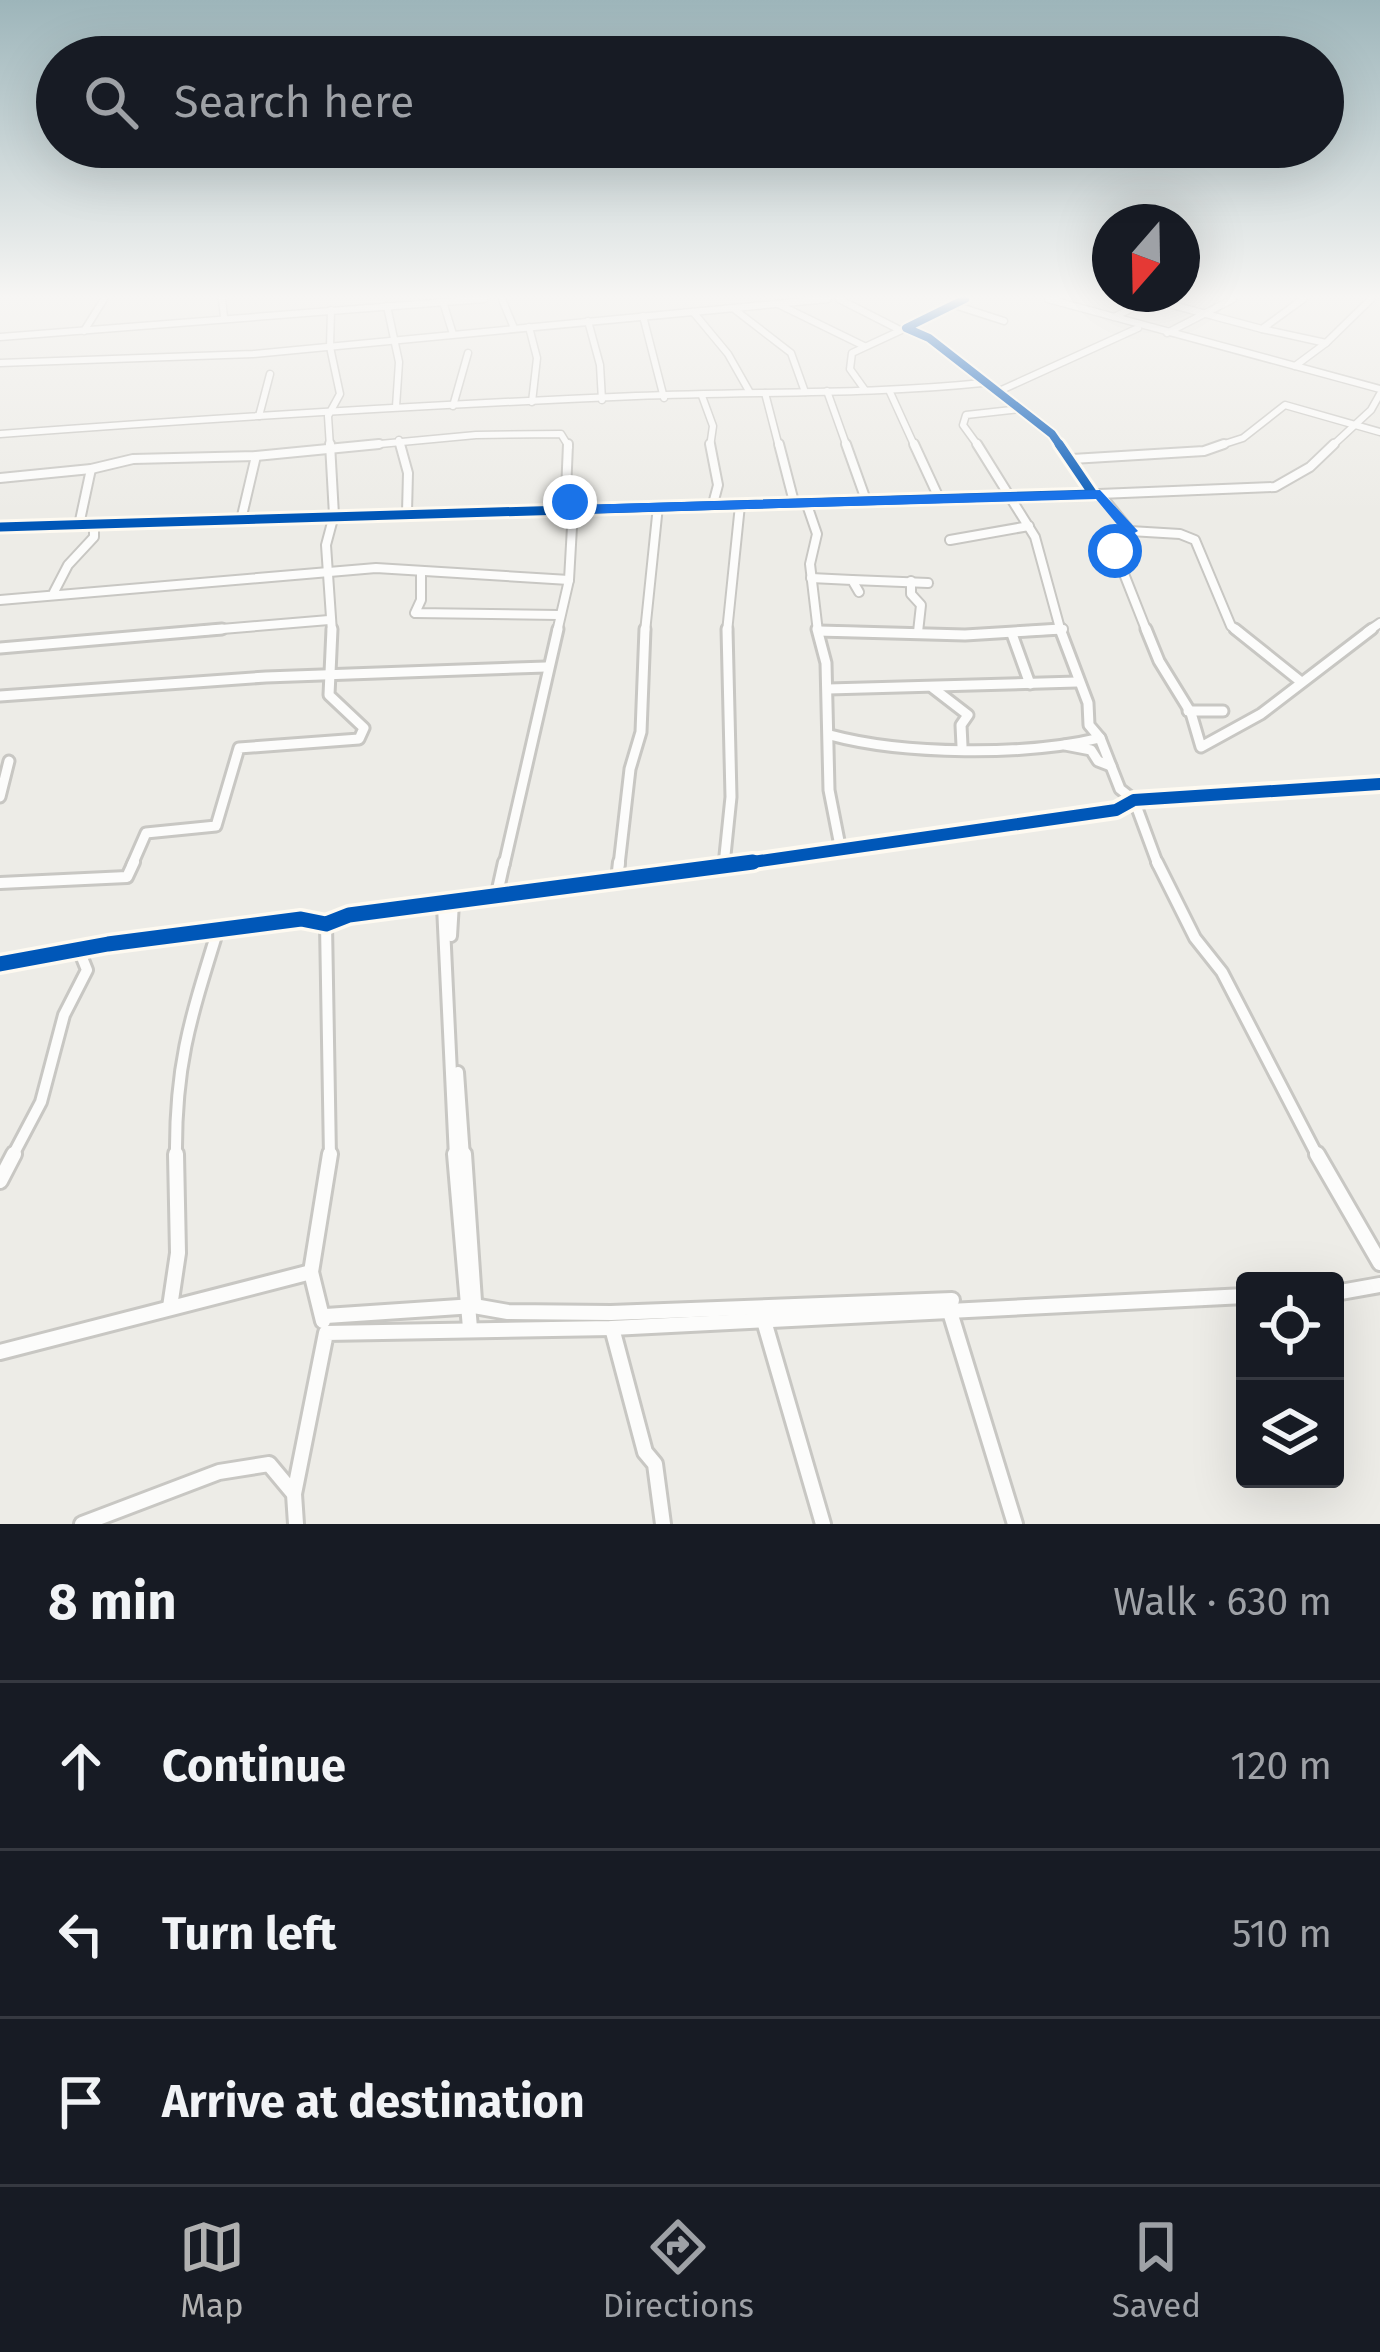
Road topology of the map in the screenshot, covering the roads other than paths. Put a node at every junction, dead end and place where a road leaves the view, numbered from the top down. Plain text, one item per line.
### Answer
1 (337, 370) edge
2 (398, 370) edge
3 (463, 370) edge
4 (536, 370) edge
5 (600, 370) edge
6 (657, 370) edge
7 (736, 370) edge
8 (799, 370) edge
9 (853, 370) edge
10 (967, 370) edge
11 (1047, 370) edge
12 (1308, 370) edge
13 (270, 374) dead end
14 (982, 383) junction
15 (889, 390) junction
16 (749, 391) junction
17 (866, 391) junction
18 (805, 392) junction
19 (827, 392) junction
20 (998, 392) junction
21 (1380, 392) edge
22 (733, 394) junction
23 (765, 394) junction
24 (702, 396) junction
25 (664, 398) junction
26 (602, 400) junction
27 (532, 402) junction
28 (453, 406) junction
29 (396, 407) junction
30 (1020, 409) junction
31 (333, 410) junction
32 (259, 416) junction
33 (1354, 424) junction
34 (1380, 432) edge
35 (0, 434) edge
36 (400, 440) junction
37 (333, 446) junction
38 (256, 456) junction
39 (1072, 459) junction
40 (91, 469) junction
41 (0, 478) edge
42 (1097, 494) junction
43 (1011, 496) junction
44 (939, 498) junction
45 (866, 500) junction
46 (800, 502) junction
47 (713, 504) junction
48 (740, 505) junction
49 (658, 506) junction
50 (573, 509) junction
51 (406, 512) junction
52 (334, 515) junction
53 (242, 520) junction
54 (79, 525) junction
55 (94, 526) junction
56 (1029, 526) junction
57 (0, 527) edge
58 (1130, 531) junction
59 (950, 540) dead end
60 (329, 571) junction
61 (422, 571) junction
62 (811, 578) junction
63 (569, 580) junction
64 (852, 580) junction
65 (910, 581) junction
66 (928, 583) dead end
67 (55, 592) junction
68 (859, 592) dead end
69 (0, 600) edge
70 (558, 616) junction
71 (329, 620) junction
72 (1380, 623) edge
73 (1063, 628) junction
74 (819, 631) junction
75 (918, 632) junction
76 (1012, 634) junction
77 (0, 648) edge
78 (546, 667) junction
79 (332, 676) junction
80 (1300, 681) junction
81 (1077, 682) junction
82 (1030, 684) junction
83 (928, 686) junction
84 (828, 689) junction
85 (0, 697) edge
86 (1188, 711) junction
87 (1223, 711) dead end
88 (830, 735) junction
89 (1100, 738) junction
90 (1060, 743) junction
91 (962, 746) junction
92 (9, 761) dead end
93 (1111, 766) junction
94 (1380, 784) edge
95 (0, 797) edge
96 (1135, 800) junction
97 (841, 851) junction
98 (724, 865) junction
99 (617, 880) junction
100 (0, 883) edge
101 (496, 898) junction
102 (448, 904) junction
103 (326, 924) junction
104 (203, 932) junction
105 (80, 950) junction
106 (0, 964) edge
107 (0, 1181) edge
108 (1380, 1263) edge
109 (310, 1272) junction
110 (1380, 1285) edge
111 (1344, 1291) edge
112 (1236, 1296) edge
113 (170, 1306) junction
114 (474, 1306) junction
115 (951, 1306) junction
116 (612, 1321) junction
117 (764, 1321) junction
118 (326, 1324) junction
119 (470, 1328) junction
120 (0, 1352) edge
121 (640, 1402) dead end
122 (294, 1495) junction
123 (82, 1524) edge
124 (296, 1524) edge
125 (663, 1524) edge
126 (824, 1524) edge
127 (1015, 1524) edge

1 - 31 street
2 - 29 street
3 - 28 street
4 - 27 street
5 - 26 street
6 - 25 street
7 - 16 street
8 - 18 street
9 - 17 street
10 - 14 street
11 - 20 street
12 - 21 street
13 - 32 street
14 - 15 street
14 - 20 street
15 - 17 street
15 - 44 street
16 - 22 street
16 - 23 street
17 - 19 street
18 - 19 street
18 - 23 street
19 - 45 street
20 - 30 street
21 - 33 street
22 - 23 street
22 - 24 street
23 - 46 street
24 - 25 street
24 - 47 street
25 - 26 street
26 - 27 street
27 - 28 street
28 - 29 street
29 - 31 street
30 - 39 street
30 - 43 street
31 - 32 street
31 - 37 street
32 - 35 street
33 - 34 street
33 - 39 street
33 - 42 street
36 - 37 street
36 - 50 street
36 - 51 street
37 - 38 street
37 - 52 street
38 - 40 street
38 - 53 street
39 - 42 street
40 - 41 street
40 - 54 street
42 - 43 street
42 - 58 street
43 - 44 street
43 - 56 street
44 - 45 street
45 - 46 street
46 - 48 street
46 - 62 street
47 - 48 street
47 - 49 street
48 - 98 street
49 - 50 street
49 - 99 street
50 - 51 street
50 - 63 street
51 - 52 street
52 - 53 street
52 - 60 street
53 - 55 street
54 - 55 street
54 - 57 street
55 - 67 street
56 - 59 street
56 - 73 street
58 - 80 street
58 - 86 street
60 - 61 street
60 - 67 street
60 - 71 street
61 - 63 street
61 - 70 street
62 - 64 street
62 - 74 street
63 - 70 street
64 - 65 street
64 - 68 street
65 - 66 street
65 - 75 street
67 - 69 street
70 - 78 street
71 - 77 street
71 - 79 street
72 - 80 street
73 - 76 street
73 - 81 street
74 - 75 street
74 - 84 street
75 - 76 street
76 - 82 street
78 - 79 street
78 - 101 street
79 - 85 street
79 - 100 street
80 - 86 street
81 - 82 street
81 - 89 street
82 - 83 street
83 - 84 street
83 - 91 street
84 - 88 street
86 - 87 street
88 - 91 street
88 - 97 street
89 - 90 street
89 - 93 street
90 - 91 street
90 - 93 street
92 - 95 street
93 - 96 street
94 - 96 street
96 - 97 street
96 - 108 street
97 - 98 street
98 - 99 street
99 - 101 street
101 - 102 street
102 - 103 street
102 - 114 street
102 - 119 street
103 - 104 street
103 - 109 street
104 - 105 street
104 - 113 street
105 - 106 street
105 - 107 street
109 - 113 street
109 - 118 street
110 - 111 street
112 - 115 street
113 - 120 street
114 - 116 street
114 - 118 street
115 - 116 street
115 - 117 street
115 - 127 street
116 - 117 street
116 - 119 street
116 - 121 street
116 - 125 street
117 - 126 street
118 - 119 street
118 - 122 street
122 - 123 street
122 - 124 street

